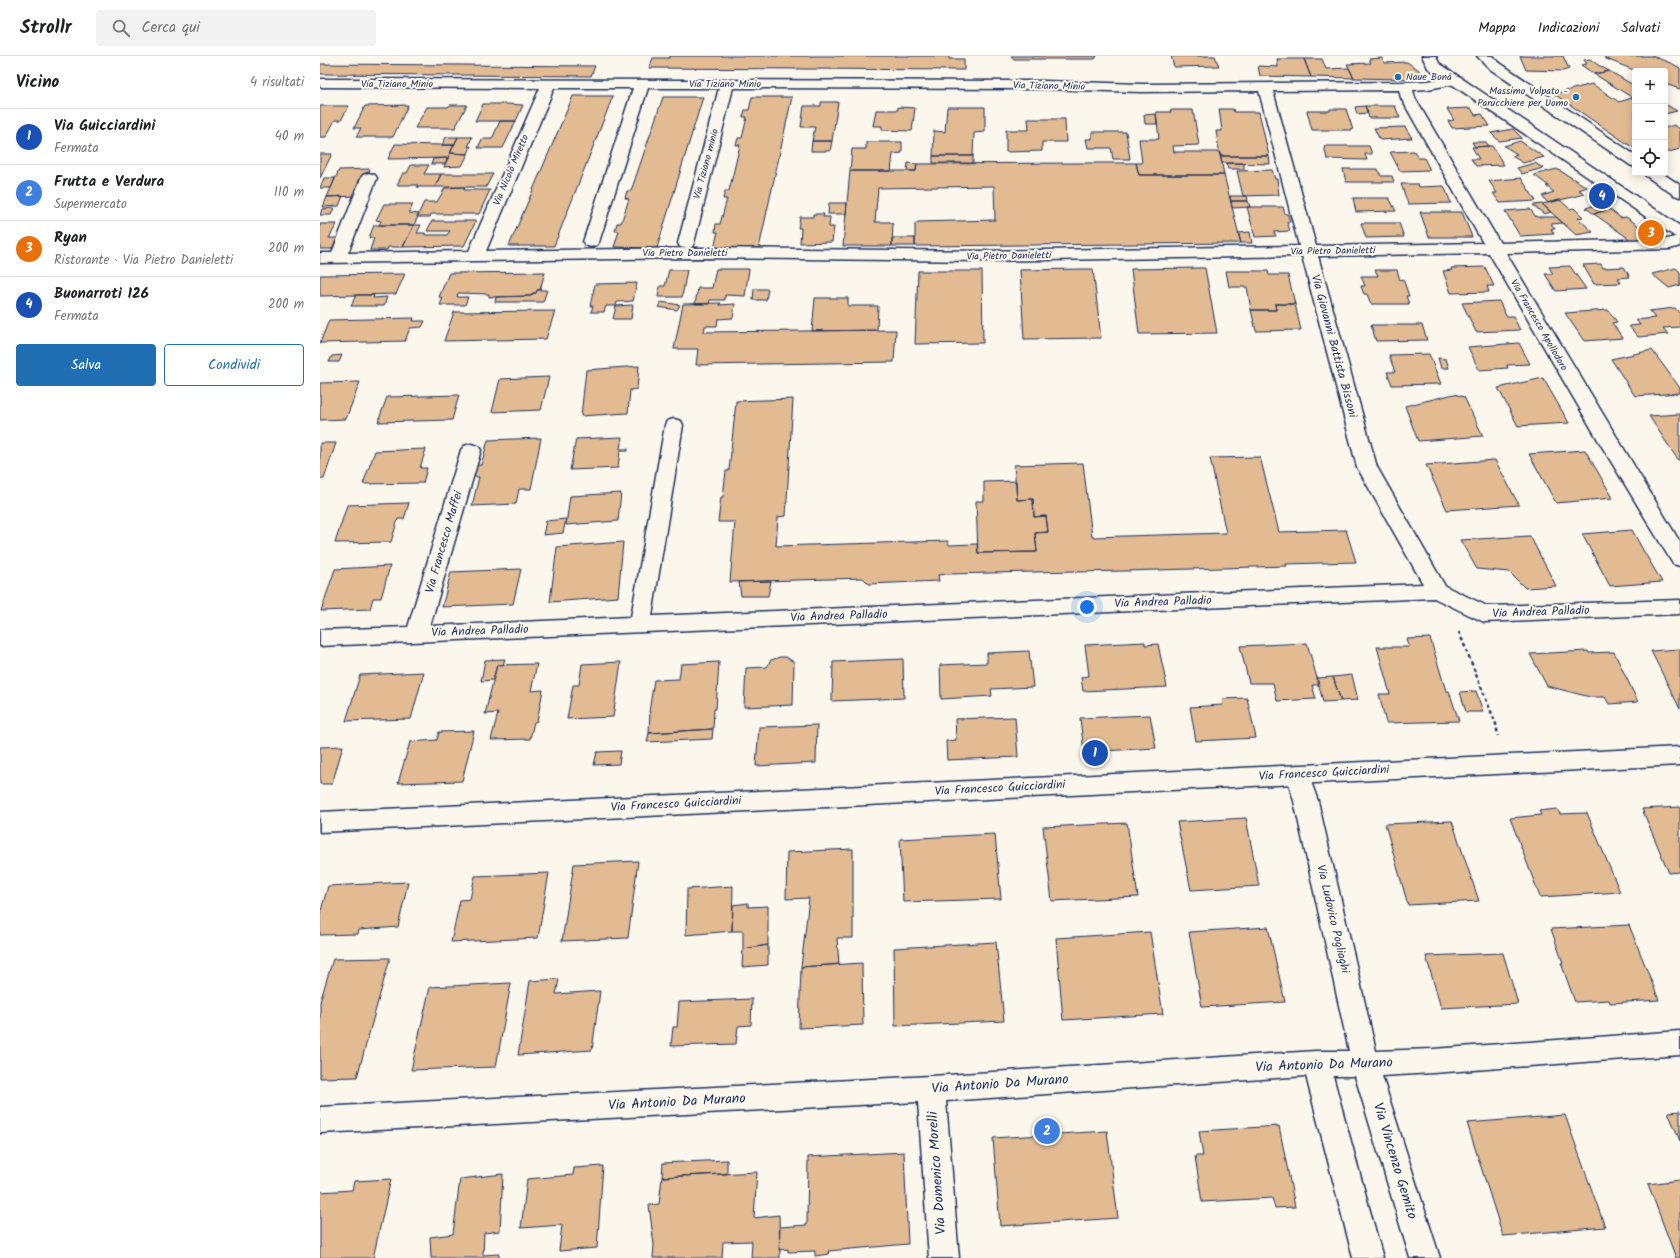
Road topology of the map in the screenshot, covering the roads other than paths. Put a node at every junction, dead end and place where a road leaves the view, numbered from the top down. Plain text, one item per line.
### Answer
1 (1429, 56) edge
2 (1484, 56) edge
3 (1456, 80) junction
4 (320, 83) edge
5 (642, 84) junction
6 (727, 84) junction
7 (548, 85) junction
8 (1405, 86) junction
9 (1265, 88) junction
10 (1632, 160) edge
11 (1656, 176) edge
12 (369, 178) dead end
13 (1680, 192) edge
14 (1680, 233) edge
15 (1680, 240) edge
16 (591, 242) dead end
17 (686, 243) dead end
18 (1494, 248) junction
19 (1308, 251) junction
20 (475, 256) junction
21 (320, 258) edge
22 (338, 258) junction
23 (674, 425) dead end
24 (471, 450) dead end
25 (1680, 559) edge
26 (1437, 590) junction
27 (1680, 607) edge
28 (640, 625) junction
29 (418, 634) junction
30 (320, 638) edge
31 (1680, 756) edge
32 (1298, 774) junction
33 (320, 822) edge
34 (1680, 1043) edge
35 (1316, 1063) junction
36 (1366, 1064) junction
37 (931, 1089) junction
38 (320, 1120) edge
39 (944, 1258) edge
40 (1368, 1258) edge
41 (1425, 1258) edge

1 - 3 street
2 - 10 street
3 - 8 street, Via Tiziano Minio
3 - 14 street
4 - 7 street, Via Tiziano Minio
5 - 6 street, Via Tiziano Minio
5 - 7 street, Via Tiziano Minio
5 - 16 street
6 - 9 street, Via Tiziano Minio
6 - 17 street, Via Tiziano minio
7 - 20 street, Via Nicolò Miretto
8 - 9 street, Via Tiziano Minio
8 - 18 street, Via Francesco Apollodoro
9 - 19 street, Via Giovanni Battista Bissoni
11 - 13 street
12 - 22 street
15 - 18 street, Via Pietro Danieletti
18 - 19 street, Via Pietro Danieletti
18 - 25 street, Via Francesco Apollodoro
19 - 20 street, Via Pietro Danieletti
19 - 26 street, Via Giovanni Battista Bissoni
20 - 22 street, Via Pietro Danieletti
21 - 22 street, Via Pietro Danieletti
23 - 28 street
24 - 29 street, Via Francesco Maffei
26 - 27 street, Via Andrea Palladio
26 - 28 street, Via Andrea Palladio
28 - 29 street, Via Andrea Palladio
29 - 30 street, Via Andrea Palladio
31 - 32 street, Via Francesco Guicciardini
32 - 33 street, Via Francesco Guicciardini
32 - 36 street, Via Ludovico Pogliaghi
34 - 36 street, Via Antonio Da Murano
35 - 36 street, Via Antonio Da Murano
35 - 37 street, Via Antonio Da Murano
35 - 40 street
36 - 41 street, Via Vincenzo Gemito
37 - 38 street, Via Antonio Da Murano
37 - 39 street, Via Domenico Morelli

